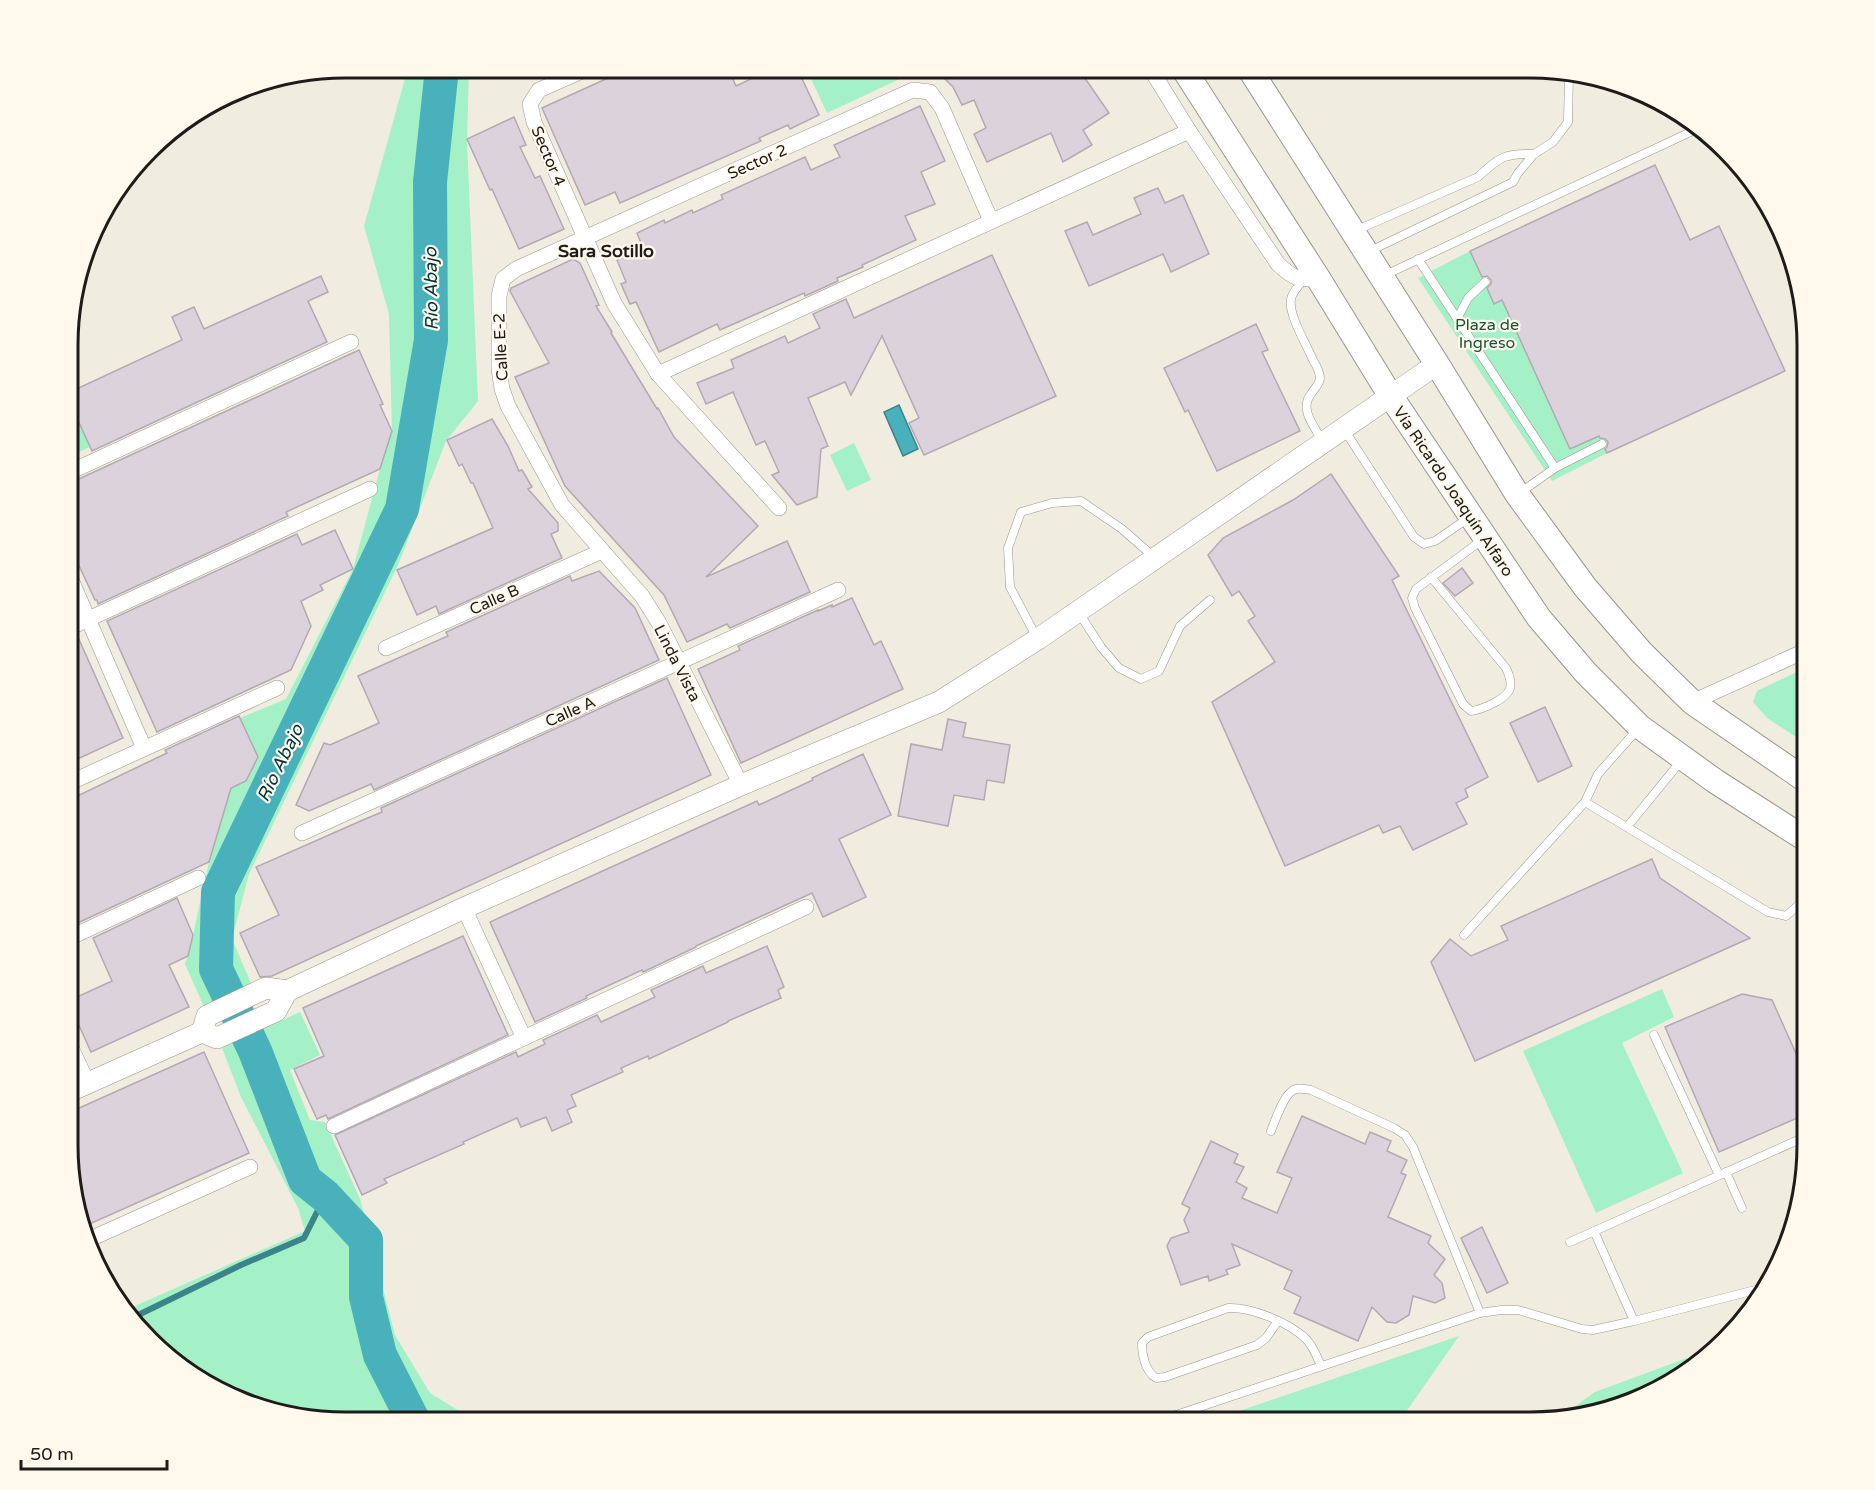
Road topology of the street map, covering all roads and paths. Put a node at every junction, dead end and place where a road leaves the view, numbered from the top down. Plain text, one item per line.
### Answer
1 (566, 78) edge
2 (1156, 78) edge
3 (1189, 78) edge
4 (1255, 78) edge
5 (1569, 81) edge
6 (1189, 131) junction
7 (1691, 132) edge
8 (1534, 154) junction
9 (991, 221) junction
10 (1353, 232) junction
11 (585, 238) junction
12 (1366, 252) junction
13 (1418, 260) junction
14 (1382, 277) junction
15 (1311, 279) junction
16 (1485, 282) dead end
17 (1457, 319) junction
18 (351, 342) dead end
19 (1437, 364) junction
20 (658, 374) junction
21 (1390, 395) junction
22 (1343, 428) junction
23 (1324, 442) junction
24 (1602, 444) dead end
25 (78, 468) edge
26 (1555, 468) junction
27 (370, 489) dead end
28 (1517, 494) junction
29 (779, 508) dead end
30 (1471, 516) junction
31 (1486, 537) junction
32 (603, 551) junction
33 (1155, 558) junction
34 (1431, 577) junction
35 (838, 590) dead end
36 (78, 594) edge
37 (1210, 600) dead end
38 (1078, 611) junction
39 (89, 618) junction
40 (78, 624) edge
41 (1038, 639) junction
42 (386, 648) dead end
43 (1797, 655) edge
44 (678, 662) junction
45 (277, 688) dead end
46 (1692, 702) junction
47 (1640, 727) junction
48 (144, 748) junction
49 (1683, 758) junction
50 (1797, 774) edge
51 (78, 779) edge
52 (741, 785) junction
53 (1585, 802) junction
54 (1627, 827) junction
55 (302, 833) dead end
56 (1797, 834) edge
57 (198, 878) dead end
58 (1797, 906) edge
59 (806, 907) dead end
60 (464, 908) junction
61 (78, 934) edge
62 (1464, 935) dead end
63 (287, 991) junction
64 (209, 1029) junction
65 (1654, 1035) dead end
66 (524, 1038) junction
67 (78, 1062) edge
68 (88, 1084) junction
69 (78, 1088) edge
70 (334, 1126) dead end
71 (1271, 1131) dead end
72 (1797, 1140) edge
73 (250, 1167) dead end
74 (1722, 1174) junction
75 (1742, 1208) dead end
76 (1594, 1231) junction
77 (94, 1237) edge
78 (1570, 1242) dead end
79 (1754, 1290) edge
80 (1480, 1313) junction
81 (1278, 1321) junction
82 (1634, 1322) junction
83 (1321, 1366) junction
84 (1185, 1412) edge

1 - 11 street, Sector 4
2 - 6 street
3 - 15 main road, Vía Ricardo Joaquín Alfaro
4 - 10 main road
5 - 8 lane
6 - 9 street
6 - 15 street
7 - 13 lane
8 - 10 lane
8 - 12 lane
9 - 11 street, Sector 2
9 - 20 street
10 - 12 main road
11 - 20 street
11 - 32 street, Calle E-2
12 - 14 main road
13 - 14 lane
13 - 17 lane
14 - 19 main road
15 - 21 main road, Vía Ricardo Joaquín Alfaro
15 - 23 lane
16 - 17 lane
17 - 26 lane
18 - 25 street
19 - 21 street
19 - 28 main road
20 - 29 street
21 - 22 street
21 - 30 main road, Vía Ricardo Joaquín Alfaro
22 - 23 street
22 - 30 lane
23 - 33 street
24 - 26 lane
26 - 28 lane
27 - 39 street
28 - 46 main road
30 - 31 main road, Vía Ricardo Joaquín Alfaro
31 - 34 lane
31 - 47 main road, Vía Ricardo Joaquín Alfaro
32 - 42 street, Calle B
32 - 44 street, Linda Vista
33 - 38 street
33 - 41 lane
34 - 34 lane
35 - 44 street, Calle A
36 - 39 street
37 - 38 lane
38 - 41 street
39 - 40 street
39 - 48 street
41 - 52 street
43 - 46 street
44 - 52 street, Linda Vista
44 - 55 street, Calle A
45 - 48 street
46 - 50 main road
47 - 49 main road, Vía Ricardo Joaquín Alfaro
47 - 53 lane
48 - 51 street
49 - 54 lane
49 - 56 main road, Vía Ricardo Joaquín Alfaro
52 - 60 street
53 - 54 lane
53 - 62 lane
54 - 58 lane
57 - 61 street
59 - 66 street
60 - 63 street
60 - 66 street
63 - 64 street
63 - 64 street
64 - 68 street
65 - 74 lane
66 - 70 street
67 - 68 street
68 - 69 street
71 - 80 lane
72 - 74 lane
73 - 77 street
74 - 75 lane
74 - 76 lane
76 - 78 lane
76 - 82 lane
79 - 82 lane
80 - 82 lane
80 - 83 lane
81 - 81 lane
81 - 83 lane
83 - 84 lane

